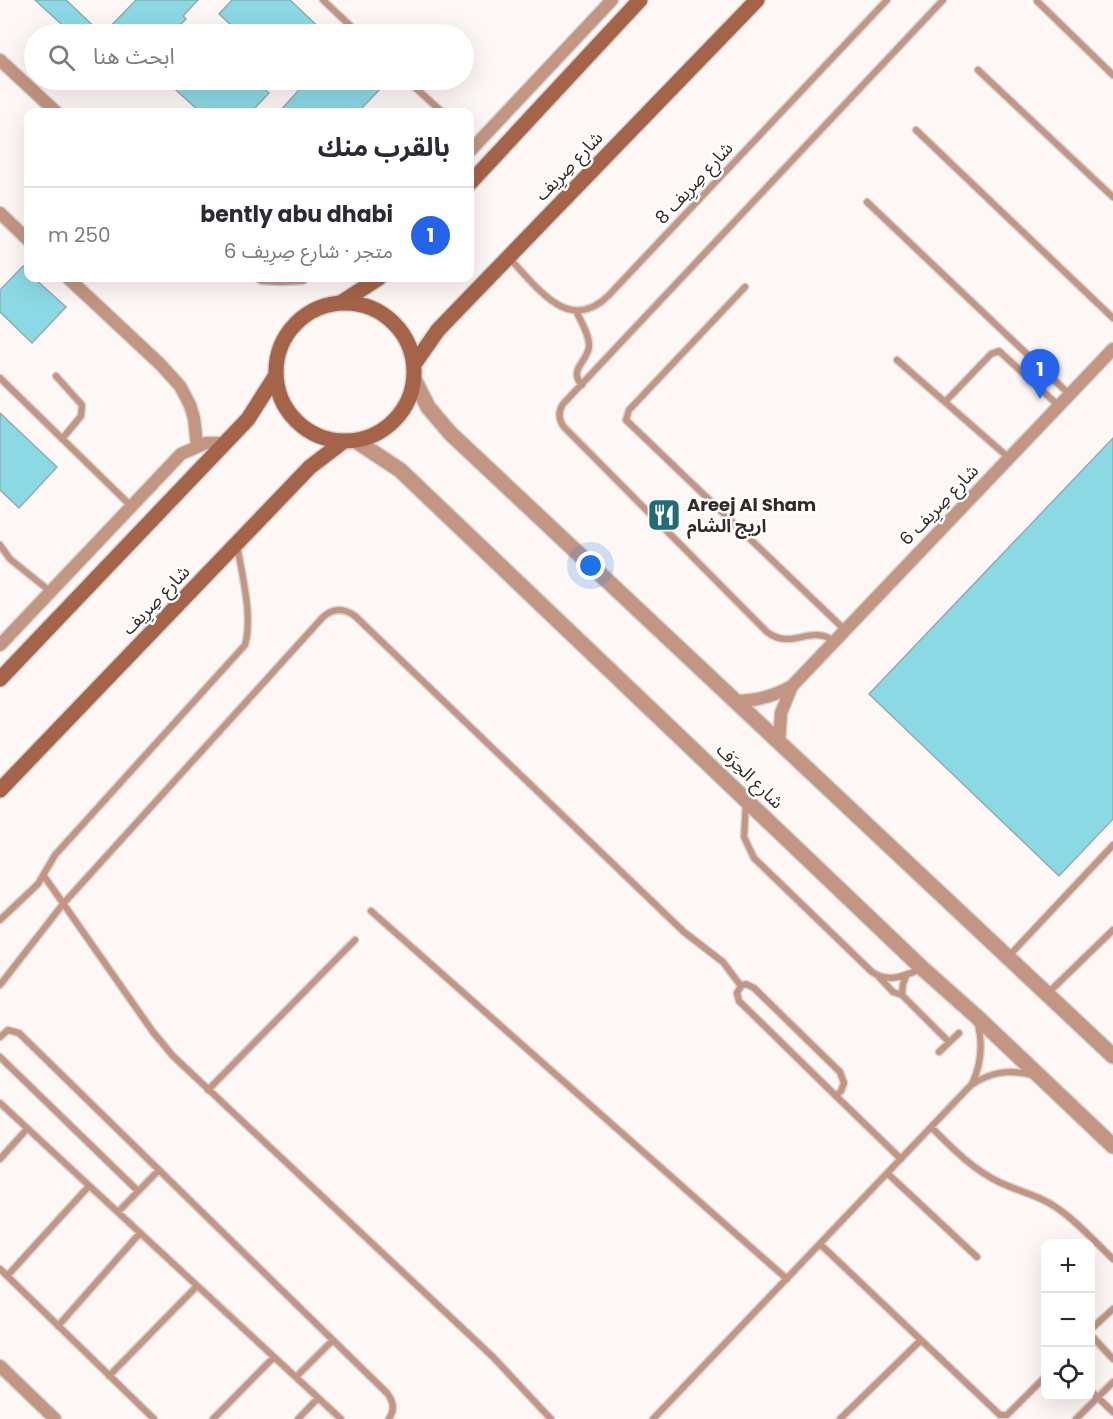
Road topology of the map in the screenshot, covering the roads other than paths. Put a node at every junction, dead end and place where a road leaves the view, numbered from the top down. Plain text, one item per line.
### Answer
1 (323, 0) edge
2 (612, 0) edge
3 (640, 0) edge
4 (757, 0) edge
5 (887, 0) edge
6 (943, 0) edge
7 (1037, 1) edge
8 (348, 24) edge
9 (0, 60) edge
10 (978, 70) dead end
11 (1113, 75) edge
12 (24, 82) edge
13 (32, 90) edge
14 (418, 90) edge
15 (52, 108) edge
16 (438, 108) edge
17 (916, 130) dead end
18 (474, 143) edge
19 (474, 179) edge
20 (1113, 197) edge
21 (867, 202) dead end
22 (0, 213) edge
23 (24, 236) edge
24 (508, 258) junction
25 (72, 282) edge
26 (373, 282) edge
27 (745, 287) dead end
28 (342, 302) junction
29 (576, 311) junction
30 (1113, 318) edge
31 (1113, 350) edge
32 (897, 360) dead end
33 (415, 371) junction
34 (276, 375) junction
35 (56, 376) dead end
36 (0, 378) edge
37 (582, 385) junction
38 (1070, 394) junction
39 (945, 402) junction
40 (1059, 406) junction
41 (62, 439) junction
42 (350, 441) junction
43 (225, 443) junction
44 (197, 445) junction
45 (1009, 458) junction
46 (131, 506) junction
47 (0, 544) edge
48 (237, 544) junction
49 (51, 592) junction
50 (845, 630) junction
51 (834, 641) junction
52 (0, 645) edge
53 (0, 679) edge
54 (792, 686) junction
55 (735, 701) junction
56 (779, 742) junction
57 (0, 790) edge
58 (746, 800) junction
59 (1113, 846) edge
60 (44, 876) junction
61 (63, 904) junction
62 (371, 911) dead end
63 (0, 920) edge
64 (1113, 930) edge
65 (355, 939) dead end
66 (1008, 957) junction
67 (922, 968) junction
68 (907, 974) junction
69 (879, 976) junction
70 (0, 984) edge
71 (741, 986) junction
72 (1047, 994) junction
73 (902, 996) junction
74 (976, 1016) junction
75 (959, 1033) dead end
76 (0, 1037) edge
77 (949, 1042) junction
78 (939, 1052) dead end
79 (1113, 1056) edge
80 (0, 1057) edge
81 (1040, 1079) junction
82 (971, 1085) junction
83 (208, 1090) junction
84 (836, 1096) junction
85 (0, 1103) edge
86 (931, 1127) junction
87 (27, 1129) junction
88 (1113, 1146) edge
89 (0, 1159) edge
90 (901, 1159) junction
91 (159, 1170) junction
92 (887, 1173) junction
93 (89, 1186) junction
94 (138, 1191) junction
95 (118, 1212) junction
96 (140, 1233) junction
97 (820, 1244) junction
98 (977, 1257) dead end
99 (1113, 1258) edge
100 (0, 1269) edge
101 (7, 1276) junction
102 (786, 1279) junction
103 (197, 1286) junction
104 (1113, 1309) edge
105 (58, 1326) junction
106 (1095, 1327) edge
107 (1095, 1338) edge
108 (333, 1340) junction
109 (921, 1340) junction
110 (274, 1357) junction
111 (1113, 1359) edge
112 (0, 1366) edge
113 (110, 1376) junction
114 (296, 1377) junction
115 (1041, 1381) edge
116 (1113, 1382) edge
117 (1095, 1394) edge
118 (318, 1398) junction
119 (1099, 1398) junction
120 (1113, 1412) edge
121 (55, 1419) edge
122 (154, 1419) edge
123 (213, 1419) edge
124 (298, 1419) edge
125 (341, 1419) edge
126 (388, 1419) edge
127 (551, 1419) edge
128 (653, 1419) edge
129 (840, 1419) edge
130 (1076, 1419) edge

1 - 8 lane
2 - 18 street
3 - 19 main road
4 - 24 main road, شارع صِرِيف
5 - 29 lane, شارع صِرِيف 8
6 - 37 lane
7 - 11 lane
9 - 12 street
10 - 20 lane
13 - 15 street
14 - 16 lane
17 - 30 lane
21 - 38 lane
22 - 23 street
24 - 29 lane
24 - 33 main road, شارع صِرِيف
25 - 44 street
26 - 28 main road
27 - 50 lane
28 - 33 main road
28 - 34 main road
29 - 37 lane
31 - 38 street, شارع صِرِيف 6
32 - 39 lane
33 - 42 main road
33 - 55 street
34 - 42 main road
34 - 43 main road
35 - 41 lane
36 - 41 lane
37 - 51 lane
38 - 40 street, شارع صِرِيف 6
39 - 40 lane
39 - 45 lane
40 - 45 street, شارع صِرِيف 6
41 - 46 lane
42 - 48 main road, شارع صِرِيف
42 - 58 street, شارع الحِرَف
43 - 44 street
43 - 53 main road
44 - 46 street
45 - 50 street, شارع صِرِيف 6
46 - 49 street
47 - 49 lane
48 - 57 main road, شارع صِرِيف
48 - 60 lane
49 - 52 street
50 - 51 street, شارع صِرِيف 6
51 - 54 street, شارع صِرِيف 6
54 - 55 street, شارع صِرِيف 6
54 - 56 street, شارع صِرِيف 6
55 - 56 street
56 - 66 street
58 - 67 street, شارع الحِرَف
58 - 69 lane
59 - 66 lane
60 - 61 lane
60 - 63 lane
61 - 70 lane
61 - 71 lane
61 - 83 lane
62 - 102 lane
64 - 72 lane
65 - 83 lane
66 - 72 street
67 - 68 lane
67 - 74 street, شارع الحِرَف
68 - 69 lane
68 - 73 lane
69 - 73 lane
71 - 84 lane
71 - 84 lane
72 - 79 street
73 - 77 lane
74 - 81 street, شارع الحِرَف
74 - 82 lane
75 - 77 lane
76 - 91 lane
77 - 78 lane
80 - 94 lane
81 - 82 lane
81 - 88 street, شارع الحِرَف
82 - 86 lane
83 - 127 lane
84 - 90 lane
85 - 87 lane
86 - 90 lane
86 - 99 lane
87 - 89 lane
87 - 93 lane
90 - 92 lane
91 - 94 lane
91 - 108 lane
92 - 97 lane
92 - 98 lane
93 - 95 lane
93 - 101 lane
94 - 95 lane
95 - 96 lane
96 - 103 lane
96 - 105 lane
97 - 102 lane
97 - 109 lane
100 - 101 lane
101 - 105 lane
102 - 128 lane
103 - 110 lane
103 - 113 lane
104 - 106 lane
105 - 113 lane
107 - 111 lane
108 - 114 lane
108 - 126 lane
109 - 115 lane
109 - 129 lane
110 - 114 lane
110 - 123 lane
112 - 121 street
113 - 122 lane
114 - 118 lane
116 - 119 lane
117 - 119 lane
118 - 124 lane
118 - 125 lane
119 - 120 lane
119 - 130 lane

